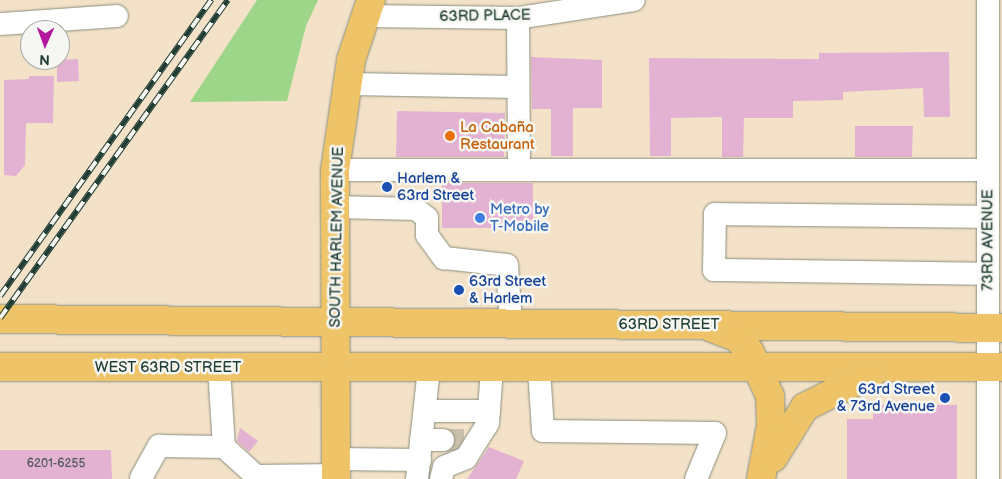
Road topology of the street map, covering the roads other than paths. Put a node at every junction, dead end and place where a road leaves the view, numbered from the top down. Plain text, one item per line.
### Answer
1 (634, 0) edge
2 (988, 0) edge
3 (368, 8) edge
4 (117, 16) dead end
5 (518, 18) junction
6 (0, 24) edge
7 (346, 84) junction
8 (518, 87) junction
9 (335, 170) junction
10 (519, 170) junction
11 (988, 170) junction
12 (335, 207) junction
13 (988, 217) junction
14 (988, 274) junction
15 (0, 319) edge
16 (336, 324) junction
17 (510, 324) junction
18 (706, 325) junction
19 (995, 328) edge
20 (0, 367) edge
21 (995, 367) edge
22 (219, 368) junction
23 (429, 369) junction
24 (492, 369) junction
25 (539, 369) junction
26 (760, 369) junction
27 (884, 369) junction
28 (336, 370) junction
29 (426, 411) junction
30 (489, 411) junction
31 (224, 447) junction
32 (430, 455) edge
33 (336, 471) edge
34 (141, 478) edge
35 (441, 479) edge
36 (696, 479) edge
37 (762, 479) edge
38 (988, 479) edge

1 - 5 street, 63RD PLACE
2 - 11 street, 73RD AVENUE
3 - 5 street, 63RD PLACE
3 - 7 main road, SOUTH HARLEM AVENUE
4 - 6 street
5 - 8 street
7 - 8 street
7 - 9 main road, SOUTH HARLEM AVENUE
8 - 10 street
9 - 10 street
9 - 12 main road, SOUTH HARLEM AVENUE
10 - 11 street
11 - 13 street, 73RD AVENUE
12 - 16 main road, SOUTH HARLEM AVENUE
12 - 17 street
13 - 14 street, 73RD AVENUE
13 - 14 street
14 - 19 street, 73RD AVENUE
15 - 16 main road
16 - 17 main road, 63RD STREET
16 - 28 main road, SOUTH HARLEM AVENUE
17 - 18 main road, 63RD STREET
18 - 19 main road, 63RD STREET
18 - 26 main road
19 - 21 street, 73RD AVENUE
20 - 22 main road, WEST 63RD STREET
21 - 27 main road
21 - 38 street, 73RD AVENUE
22 - 28 main road, WEST 63RD STREET
22 - 31 street
23 - 24 main road
23 - 28 main road
23 - 29 street
24 - 25 main road
24 - 30 street
25 - 26 main road
25 - 36 street
26 - 27 main road
26 - 37 main road
27 - 37 main road
28 - 33 main road, SOUTH HARLEM AVENUE
29 - 30 street
29 - 32 street
30 - 32 street
31 - 33 street
31 - 34 street
32 - 33 street
32 - 35 street

